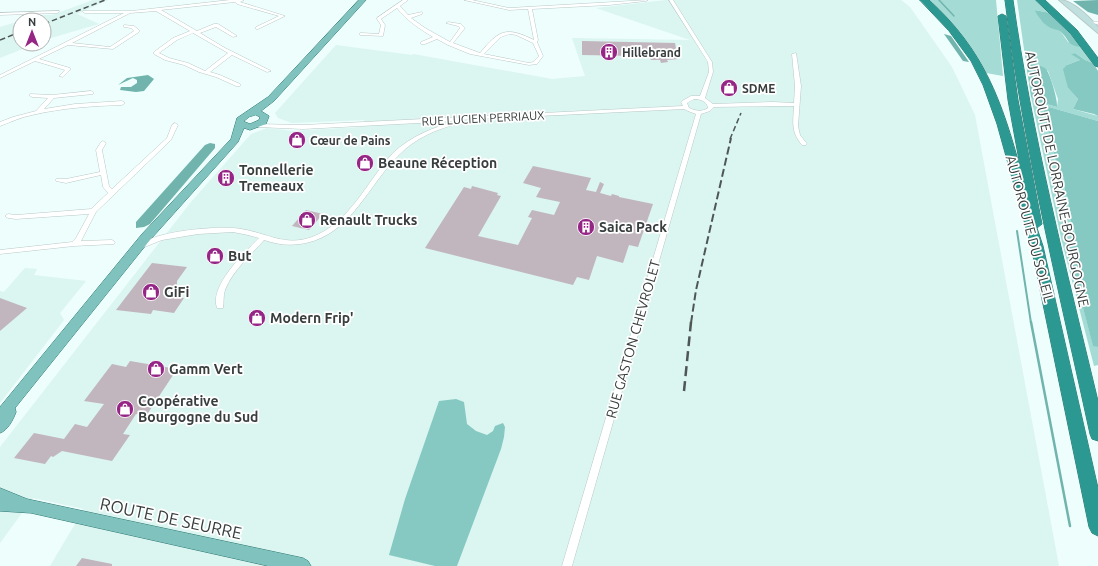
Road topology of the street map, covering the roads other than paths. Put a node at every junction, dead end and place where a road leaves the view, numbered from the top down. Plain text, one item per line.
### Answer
1 (242, 0) edge
2 (358, 0) edge
3 (363, 0) edge
4 (406, 0) edge
5 (466, 0) edge
6 (573, 0) edge
7 (646, 0) edge
8 (671, 0) edge
9 (924, 0) edge
10 (1001, 0) edge
11 (1009, 0) edge
12 (1040, 0) edge
13 (1062, 0) edge
14 (236, 1) edge
15 (576, 5) junction
16 (398, 6) junction
17 (530, 8) junction
18 (156, 9) junction
19 (57, 12) dead end
20 (85, 12) dead end
21 (131, 12) junction
22 (420, 13) dead end
23 (0, 14) edge
24 (408, 17) junction
25 (1090, 22) junction
26 (448, 23) dead end
27 (1098, 23) edge
28 (126, 26) dead end
29 (258, 28) dead end
30 (336, 28) junction
31 (1098, 31) edge
32 (196, 32) junction
33 (362, 34) dead end
34 (235, 36) dead end
35 (438, 37) junction
36 (422, 43) dead end
37 (69, 44) junction
38 (450, 44) junction
39 (537, 44) junction
40 (231, 54) junction
41 (794, 54) dead end
42 (481, 55) junction
43 (36, 60) junction
44 (1098, 64) edge
45 (269, 71) dead end
46 (206, 73) junction
47 (61, 76) dead end
48 (0, 78) edge
49 (238, 85) dead end
50 (91, 93) dead end
51 (32, 95) dead end
52 (52, 97) junction
53 (702, 98) junction
54 (271, 99) junction
55 (122, 103) dead end
56 (797, 105) junction
57 (711, 106) junction
58 (685, 107) junction
59 (38, 112) junction
60 (699, 112) junction
61 (252, 113) junction
62 (265, 116) junction
63 (467, 119) junction
64 (422, 121) junction
65 (0, 124) edge
66 (241, 124) junction
67 (175, 125) dead end
68 (256, 126) junction
69 (280, 126) junction
70 (426, 133) junction
71 (234, 140) junction
72 (103, 143) dead end
73 (804, 144) dead end
74 (103, 173) junction
75 (58, 180) dead end
76 (111, 192) junction
77 (93, 211) junction
78 (8, 216) dead end
79 (262, 239) junction
80 (112, 242) dead end
81 (74, 244) junction
82 (1038, 246) junction
83 (0, 252) edge
84 (132, 254) junction
85 (220, 306) dead end
86 (27, 386) junction
87 (0, 417) edge
88 (0, 427) edge
89 (1098, 434) edge
90 (0, 494) edge
91 (0, 504) edge
92 (31, 506) junction
93 (1098, 527) edge
94 (303, 566) edge
95 (567, 566) edge

1 - 14 street
2 - 30 main road
3 - 30 main road
4 - 16 street
5 - 17 street
6 - 15 street
7 - 15 street
8 - 53 street
9 - 82 highway, AUTOROUTE DU SOLEIL
10 - 82 highway, AUTOROUTE DE LORRAINE-BOURGOGNE
11 - 89 highway, AUTOROUTE DE LORRAINE-BOURGOGNE
12 - 44 highway
13 - 25 street
14 - 18 street
14 - 29 street
15 - 17 street
16 - 24 street
16 - 33 street
17 - 39 street
18 - 21 street
18 - 32 street
19 - 23 street
20 - 21 street
21 - 37 street
22 - 24 street
24 - 35 street
25 - 27 street
25 - 31 street
26 - 38 street
28 - 37 street
30 - 54 main road
32 - 34 street
32 - 40 street
32 - 46 street
35 - 36 street
35 - 38 street
37 - 43 street
38 - 42 street
39 - 42 street
39 - 42 street
40 - 45 street
40 - 46 street
41 - 56 street
43 - 47 street
43 - 48 street
46 - 49 street
50 - 52 street
51 - 52 street
52 - 59 street
53 - 57 street
53 - 58 street
54 - 61 main road
54 - 62 main road
55 - 59 street
56 - 57 street
56 - 73 street
57 - 60 street
58 - 60 street
58 - 63 street, RUE LUCIEN PERRIAUX
59 - 65 street
60 - 95 street, RUE GASTON CHEVROLET
61 - 62 main road
61 - 66 main road
62 - 68 main road
62 - 69 street
63 - 64 street, RUE LUCIEN PERRIAUX
63 - 70 street
64 - 69 street, RUE LUCIEN PERRIAUX
64 - 70 street
66 - 68 main road
66 - 71 main road
67 - 76 street
68 - 69 street, RUE LUCIEN PERRIAUX
68 - 71 main road
70 - 79 street
71 - 84 main road
72 - 74 street
74 - 75 street
74 - 76 street
76 - 77 street
77 - 78 street
77 - 81 street
79 - 84 street
79 - 85 street
80 - 81 street
81 - 83 street
82 - 93 highway, AUTOROUTE DU SOLEIL
84 - 86 main road
86 - 87 main road
86 - 88 main road
90 - 92 main road, ROUTE DE SEURRE
91 - 92 main road, ROUTE DE SEURRE
92 - 94 main road, ROUTE DE SEURRE

